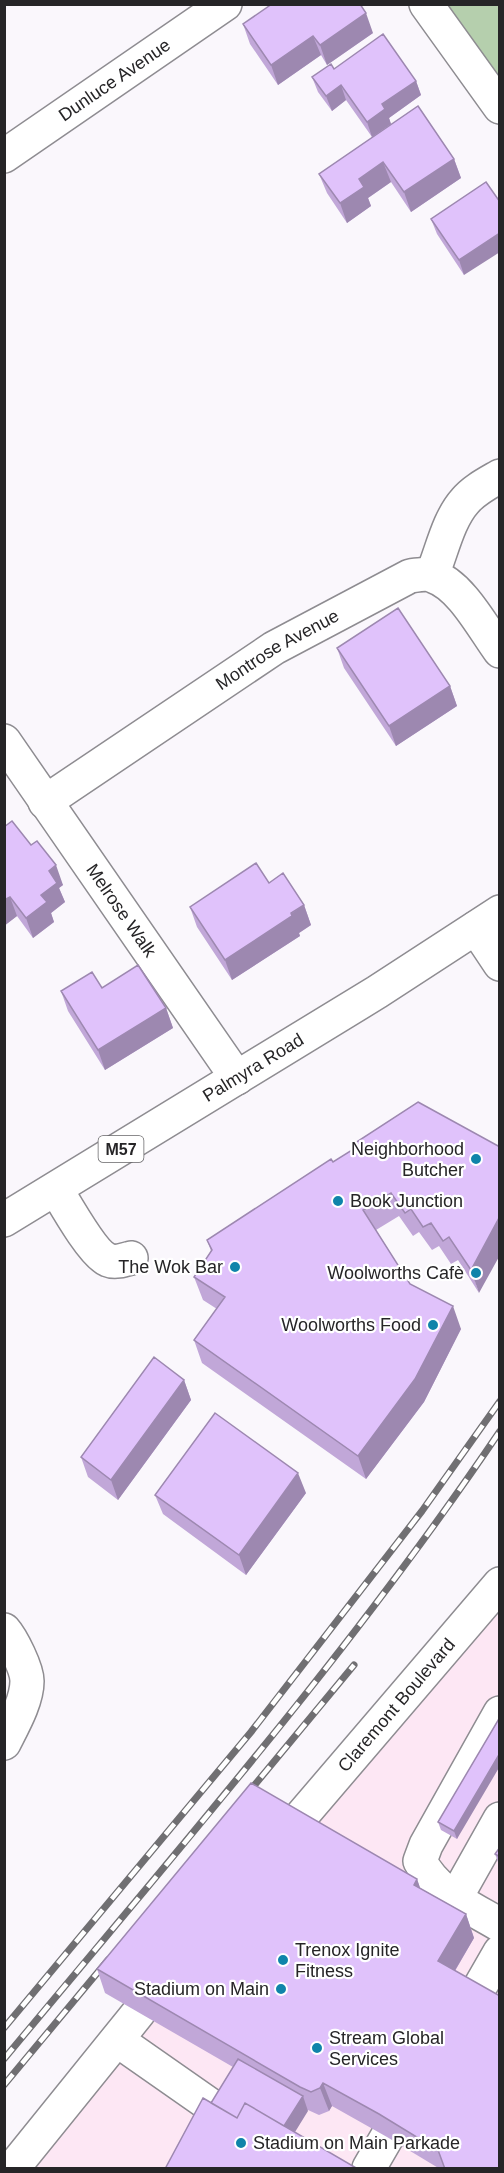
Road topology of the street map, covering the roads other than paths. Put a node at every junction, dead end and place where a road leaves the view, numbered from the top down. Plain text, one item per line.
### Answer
1 (225, 4) edge
2 (426, 4) edge
3 (500, 107) edge
4 (4, 156) edge
5 (500, 476) edge
6 (432, 575) junction
7 (500, 651) edge
8 (4, 741) edge
9 (45, 802) junction
10 (488, 920) edge
11 (500, 964) edge
12 (237, 1077) junction
13 (56, 1189) junction
14 (4, 1220) edge
15 (131, 1258) dead end
16 (500, 1584) edge
17 (4, 1630) edge
18 (500, 1713) edge
19 (4, 1743) edge
20 (500, 1819) edge
21 (293, 1826) edge
22 (455, 1899) junction
23 (500, 1924) edge
24 (498, 1958) edge
25 (473, 1999) edge
26 (139, 2012) edge
27 (117, 2040) junction
28 (220, 2112) edge
29 (387, 2137) edge
30 (13, 2169) edge
31 (369, 2169) edge

1 - 4 street, Dunluce Avenue
2 - 3 street
5 - 6 street
6 - 7 street
6 - 9 street, Montrose Avenue
8 - 9 street, Melrose Walk
9 - 12 street, Melrose Walk
10 - 11 street
10 - 12 street, Palmyra Road / M57
12 - 13 street, Palmyra Road / M57
13 - 14 street, Palmyra Road / M57
13 - 15 street
16 - 21 street, Claremont Boulevard
17 - 19 street
18 - 22 street
20 - 22 street
22 - 23 street
24 - 25 street
26 - 27 street
27 - 28 street
27 - 30 street
29 - 31 street

